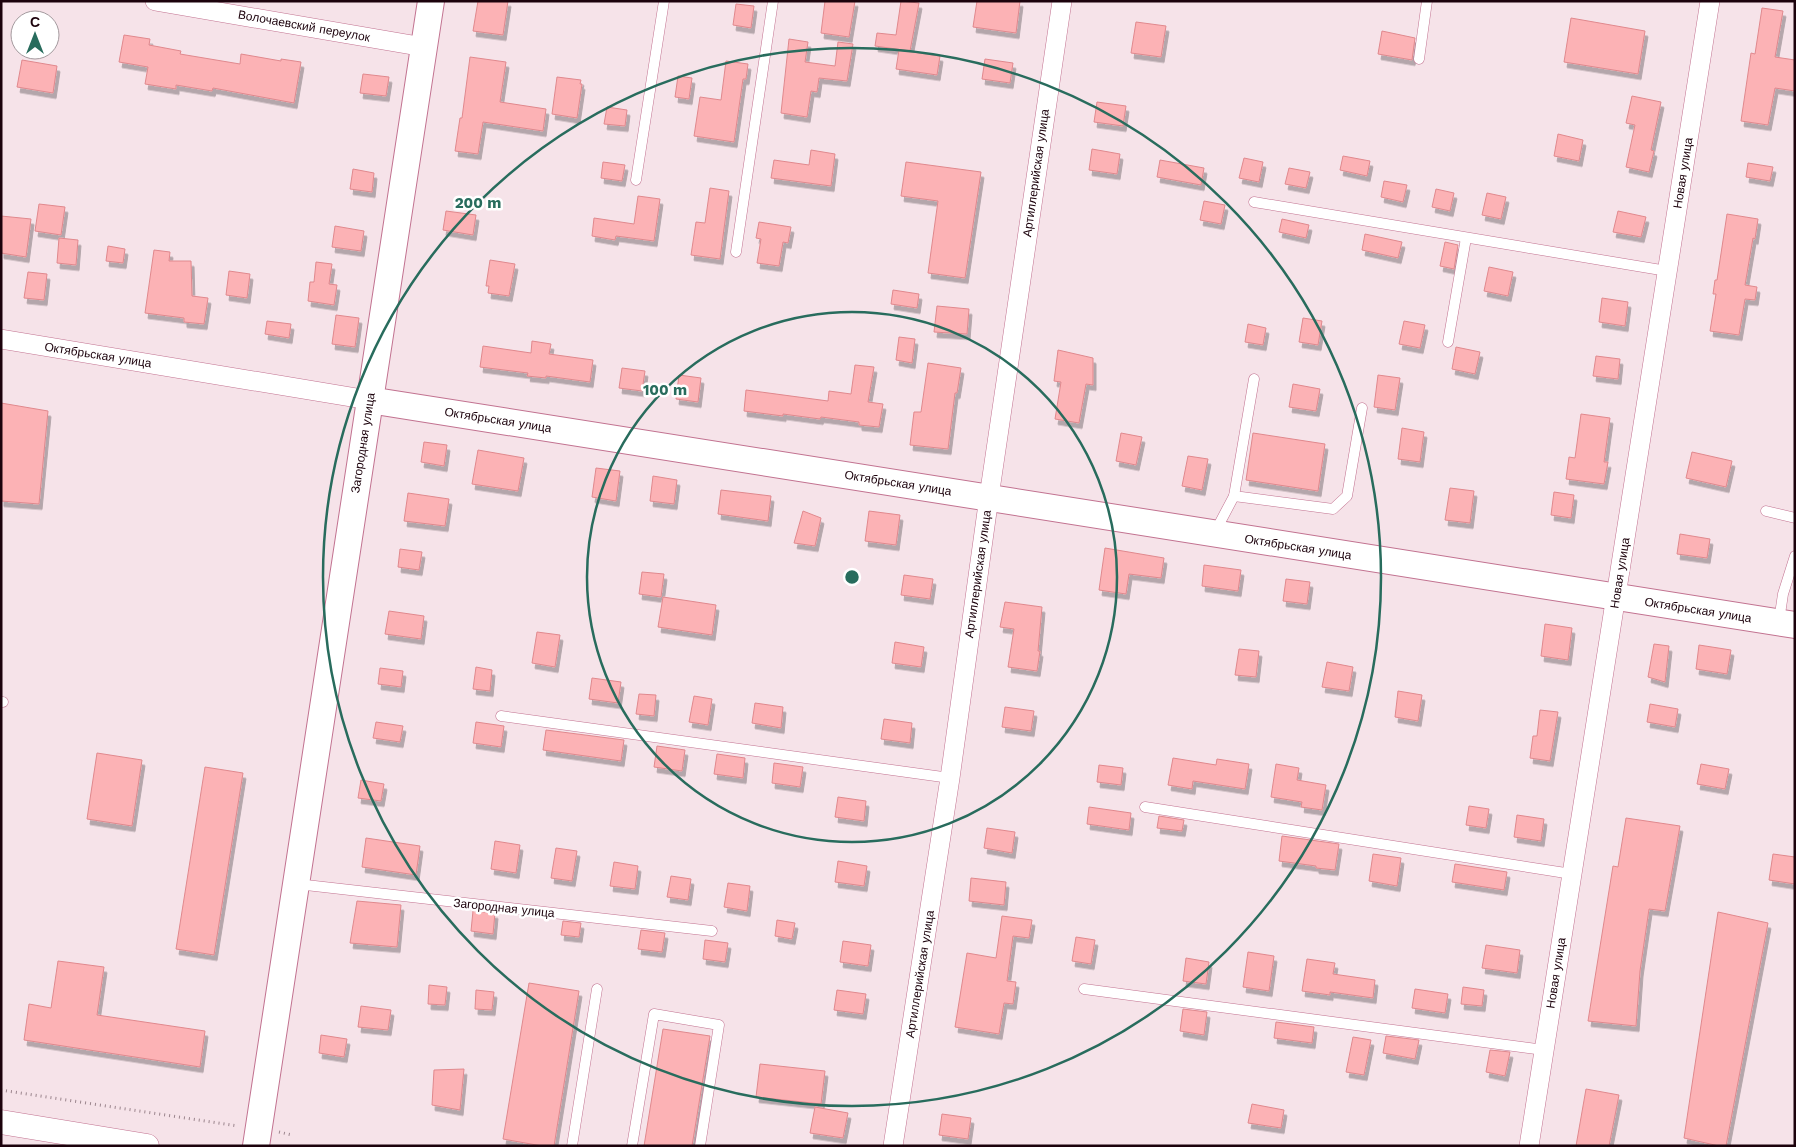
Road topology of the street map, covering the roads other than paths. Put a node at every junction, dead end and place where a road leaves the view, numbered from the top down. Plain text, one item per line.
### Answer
1 (155, 1) edge
2 (431, 1) edge
3 (664, 1) edge
4 (773, 1) edge
5 (1062, 1) edge
6 (1427, 1) edge
7 (1710, 1) edge
8 (424, 47) junction
9 (1419, 59) dead end
10 (636, 180) dead end
11 (1254, 202) dead end
12 (1466, 238) junction
13 (736, 252) dead end
14 (1668, 271) junction
15 (1, 339) edge
16 (1448, 342) dead end
17 (1254, 379) dead end
18 (369, 400) junction
19 (1362, 408) dead end
20 (1234, 496) junction
21 (989, 497) junction
22 (1766, 512) dead end
23 (1795, 518) edge
24 (1214, 534) junction
25 (1795, 556) edge
26 (1616, 597) junction
27 (1787, 624) edge
28 (501, 716) dead end
29 (950, 778) junction
30 (1145, 807) dead end
31 (1572, 874) junction
32 (296, 884) junction
33 (712, 931) dead end
34 (597, 990) dead end
35 (1084, 990) dead end
36 (1544, 1050) junction
37 (1, 1122) edge
38 (257, 1137) edge
39 (147, 1146) edge
40 (572, 1146) edge
41 (632, 1146) edge
42 (700, 1146) edge
43 (893, 1146) edge
44 (1529, 1146) edge

1 - 8 street, Волочаевский переулок
2 - 8 main road, Загородная улица
3 - 10 lane
4 - 13 lane
5 - 21 street, Артиллерийская улица
6 - 9 lane
7 - 14 street, Новая улица
8 - 18 main road, Загородная улица
11 - 12 lane
12 - 14 lane
12 - 16 lane
14 - 26 street, Новая улица
15 - 18 street, Октябрьская улица
17 - 20 lane
18 - 21 main road, Октябрьская улица
18 - 32 main road, Загородная улица
19 - 20 lane
20 - 24 lane
21 - 24 main road, Октябрьская улица
21 - 29 street, Артиллерийская улица
22 - 23 lane
24 - 26 main road, Октябрьская улица
25 - 27 lane
26 - 27 main road, Октябрьская улица
26 - 31 street, Новая улица
28 - 29 lane
29 - 43 street, Артиллерийская улица
30 - 31 lane
31 - 36 street, Новая улица
32 - 33 lane, Загородная улица
32 - 38 main road, Загородная улица
34 - 40 lane
35 - 36 lane
36 - 44 street, Новая улица
37 - 39 street
41 - 42 lane

